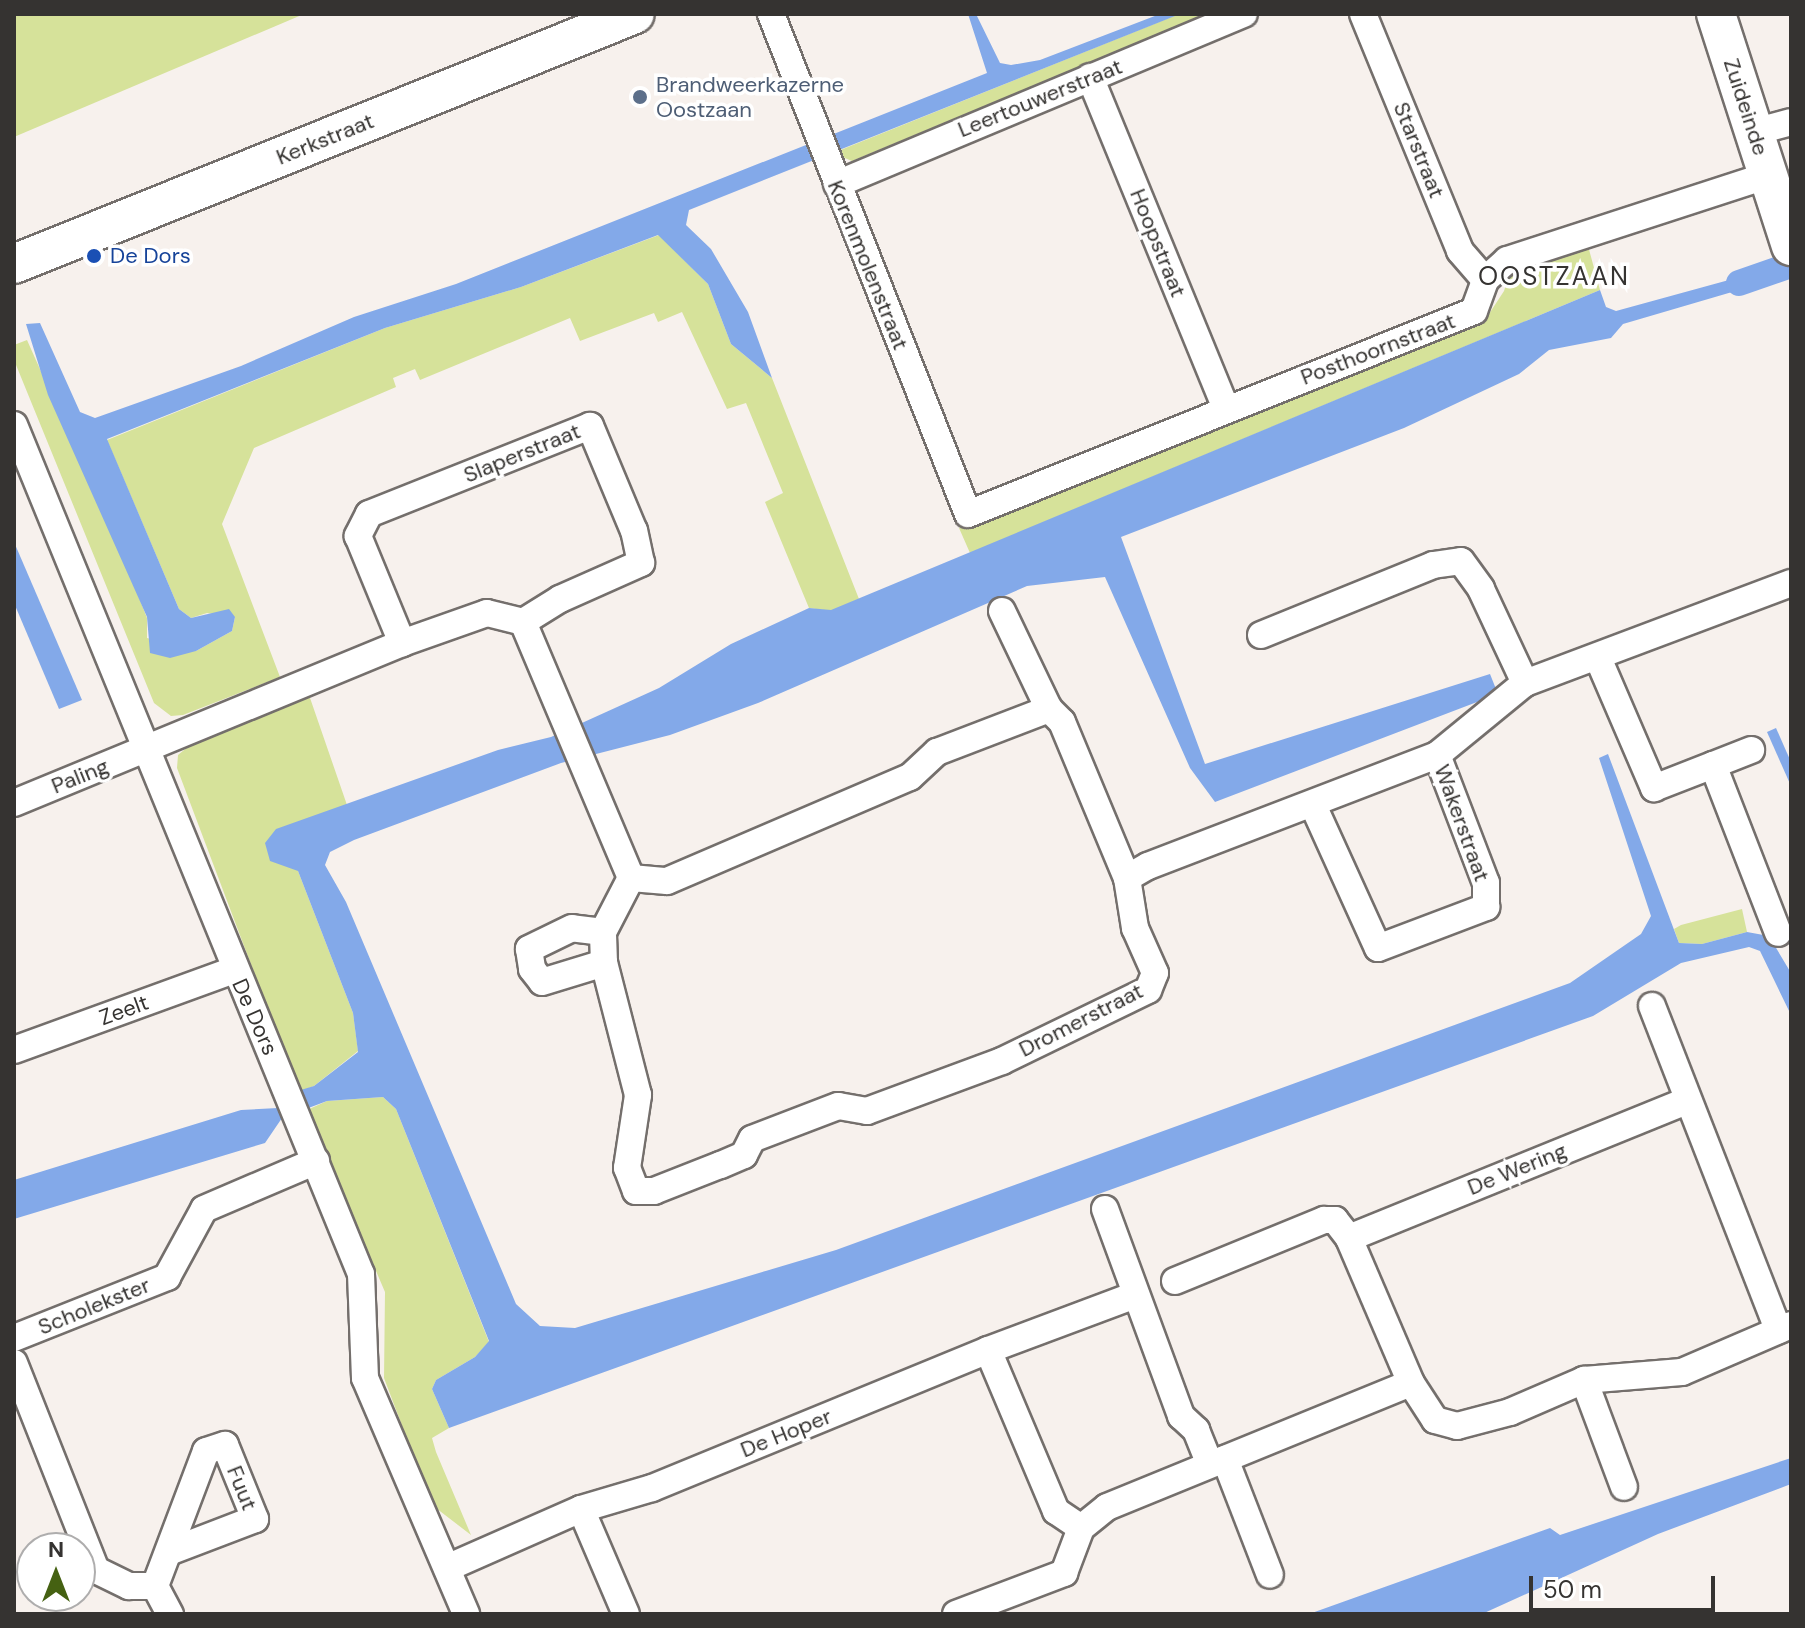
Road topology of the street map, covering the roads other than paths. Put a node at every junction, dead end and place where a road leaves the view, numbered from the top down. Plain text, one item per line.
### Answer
1 (635, 14) edge
2 (771, 14) edge
3 (1244, 14) edge
4 (1363, 14) edge
5 (1716, 14) edge
6 (1090, 77) junction
7 (1791, 122) edge
8 (1754, 132) junction
9 (831, 173) junction
10 (1768, 175) junction
11 (1791, 246) edge
12 (14, 264) edge
13 (1485, 280) junction
14 (1226, 409) junction
15 (14, 425) edge
16 (968, 514) joint
17 (1791, 583) edge
18 (1002, 611) dead end
19 (523, 622) junction
20 (1261, 635) dead end
21 (402, 643) junction
22 (1598, 658) junction
23 (1525, 683) junction
24 (1049, 709) junction
25 (146, 749) junction
26 (1751, 750) dead end
27 (1437, 755) junction
28 (1713, 765) junction
29 (14, 803) edge
30 (1313, 805) junction
31 (631, 878) junction
32 (1127, 878) junction
33 (603, 932) junction
34 (1778, 933) dead end
35 (604, 963) junction
36 (234, 970) junction
37 (1652, 1006) dead end
38 (14, 1050) edge
39 (1686, 1101) junction
40 (316, 1161) junction
41 (1105, 1209) dead end
42 (1349, 1238) junction
43 (1175, 1281) dead end
44 (1135, 1295) junction
45 (1784, 1328) edge
46 (14, 1338) edge
47 (988, 1350) junction
48 (14, 1363) edge
49 (1584, 1380) junction
50 (1411, 1383) junction
51 (1218, 1462) junction
52 (1624, 1487) dead end
53 (581, 1509) junction
54 (1081, 1528) junction
55 (169, 1552) dead end
56 (447, 1568) junction
57 (1270, 1575) dead end
58 (155, 1586) junction
59 (170, 1614) edge
60 (466, 1614) edge
61 (626, 1614) edge
62 (956, 1614) edge

1 - 12 street, Kerkstraat
2 - 9 street, Korenmolenstraat
3 - 6 street, Leertouwerstraat
4 - 13 street, Starstraat
5 - 8 street, Zuideinde
6 - 9 street, Leertouwerstraat
6 - 14 street, Hoopstraat
7 - 8 street
8 - 10 street, Zuideinde
9 - 16 street, Korenmolenstraat
10 - 11 street, Zuideinde
10 - 13 street, Posthoornstraat
13 - 14 street, Posthoornstraat
14 - 16 street, Posthoornstraat
15 - 25 street, De Dors
17 - 22 street, Wakerstraat
18 - 24 street
19 - 21 street
19 - 21 street, Slaperstraat
19 - 31 street
20 - 23 street
21 - 25 street
22 - 23 street, Wakerstraat
22 - 28 street
23 - 27 street, Wakerstraat
24 - 31 street
24 - 32 street, Dromerstraat
25 - 29 street, Paling
25 - 36 street, De Dors
26 - 28 street
27 - 30 street, Wakerstraat
27 - 30 street, Wakerstraat
28 - 34 street
30 - 32 street, Wakerstraat
31 - 33 street, Dromerstraat
32 - 35 street, Dromerstraat
33 - 35 street, Dromerstraat
33 - 35 street
36 - 38 street, Zeelt
36 - 40 street, De Dors
37 - 39 street
39 - 42 street, De Wering
39 - 45 street
40 - 46 street, Scholekster
40 - 56 street, De Dors
41 - 44 street
42 - 43 street
42 - 50 street
44 - 47 street, De Hoper
44 - 51 street
45 - 49 street
47 - 53 street, De Hoper
47 - 54 street
48 - 58 street
49 - 50 street
49 - 52 street
50 - 51 street
51 - 54 street
51 - 57 street
53 - 56 street, De Hoper
53 - 61 street
54 - 62 street
55 - 58 street
56 - 60 street, De Dors
58 - 59 street

